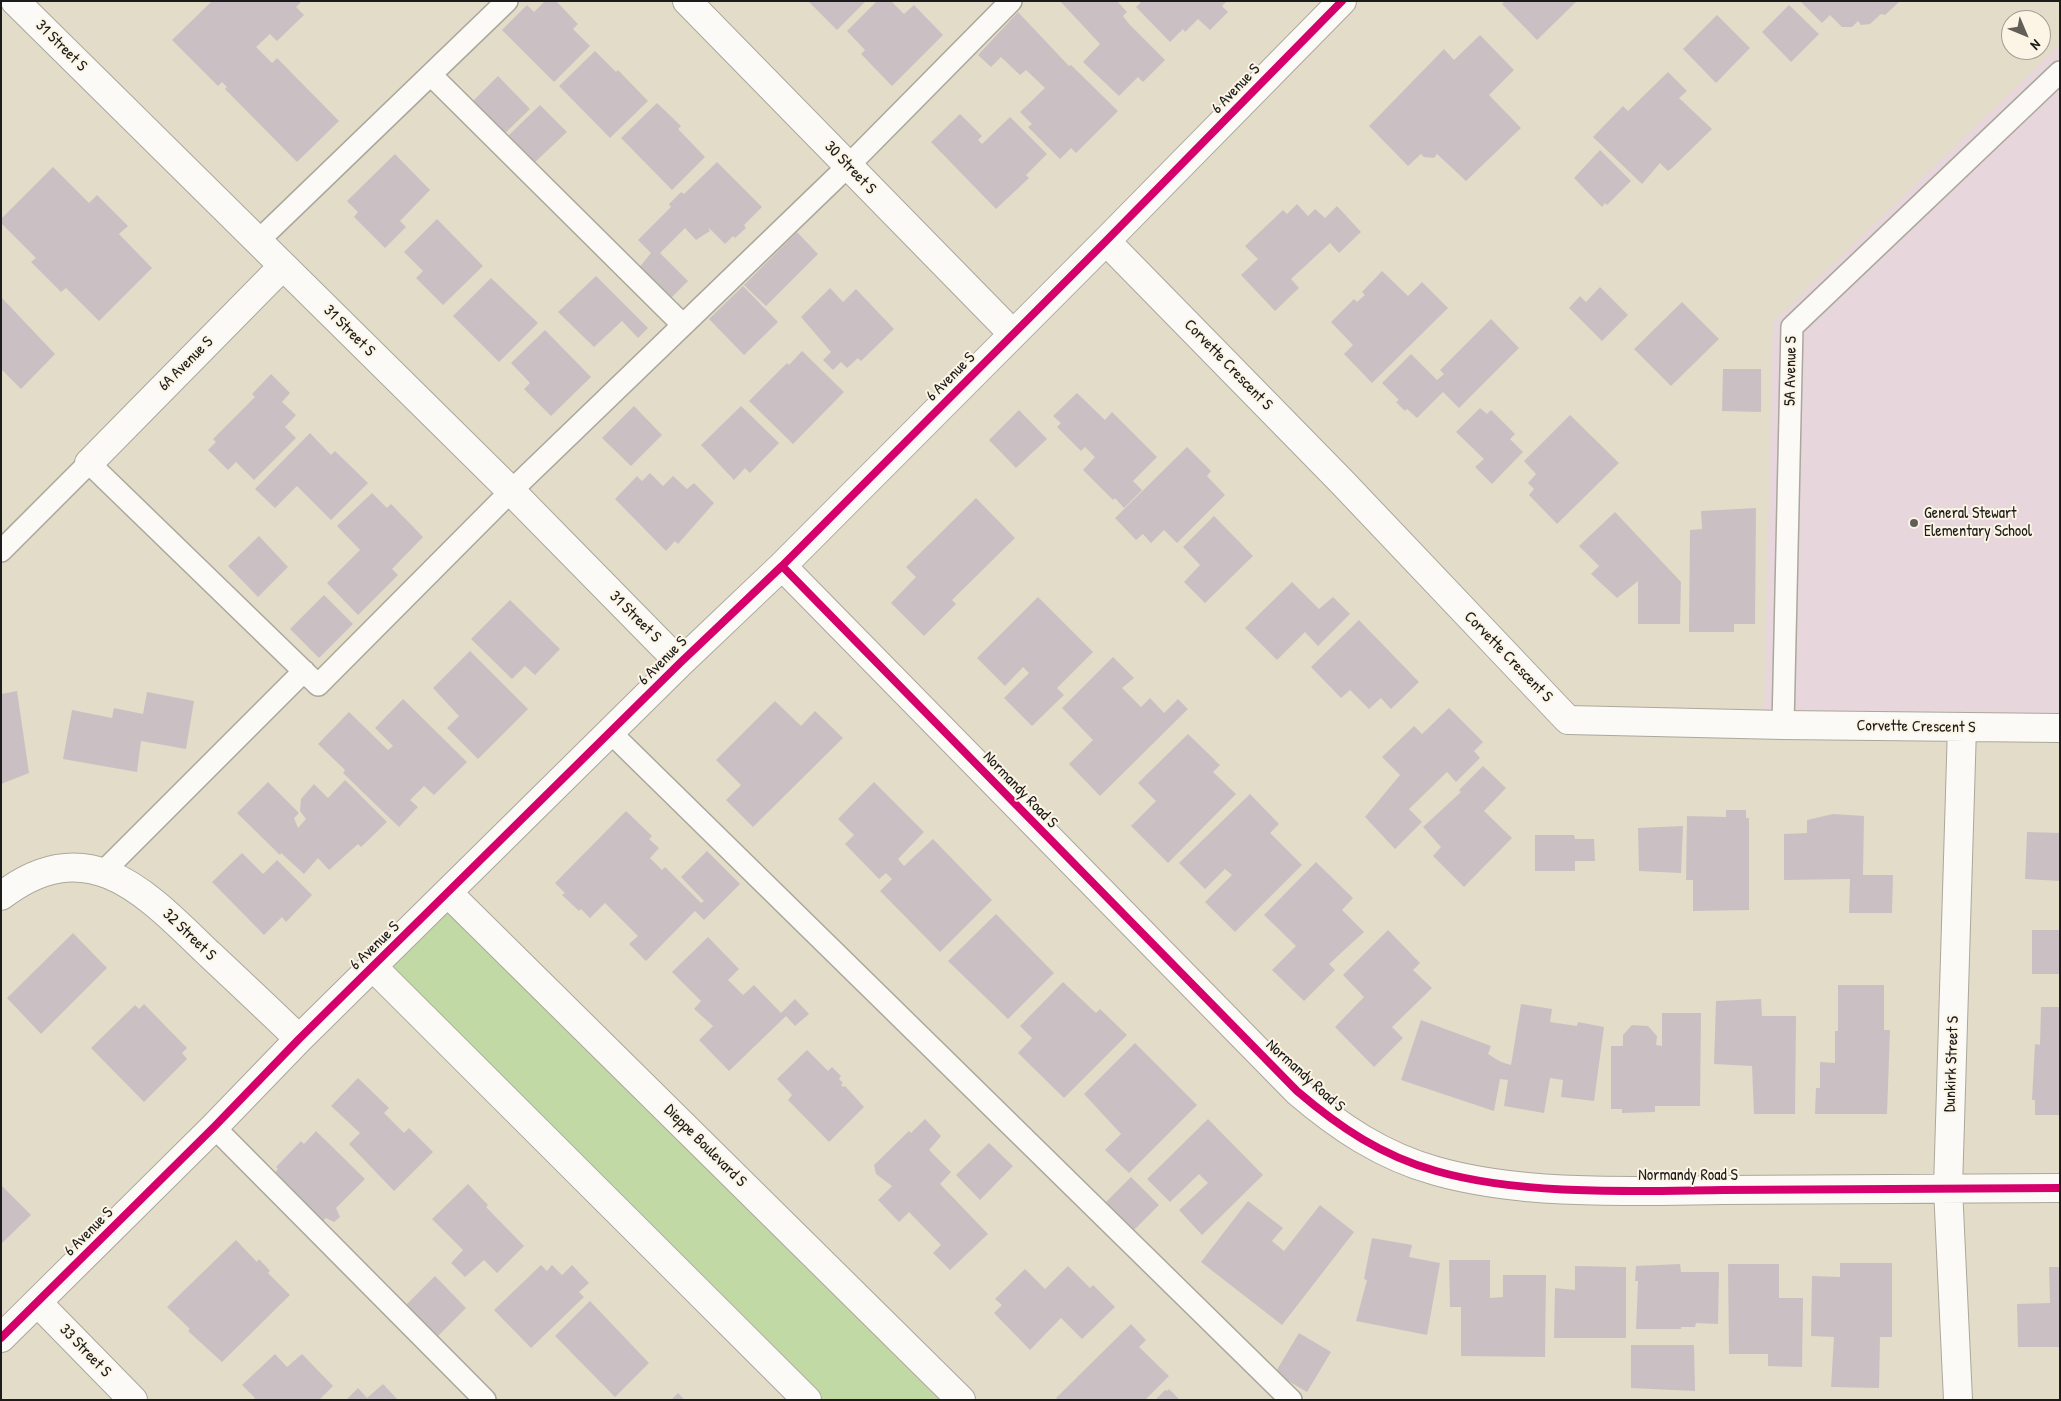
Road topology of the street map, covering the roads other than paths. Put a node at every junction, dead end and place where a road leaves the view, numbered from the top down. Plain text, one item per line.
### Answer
1 (15, 1) edge
2 (506, 1) edge
3 (687, 1) edge
4 (1011, 1) edge
5 (1342, 1) edge
6 (2060, 72) edge
7 (430, 75) junction
8 (848, 166) junction
9 (257, 242) junction
10 (1106, 242) junction
11 (283, 266) junction
12 (683, 325) junction
13 (1013, 334) junction
14 (88, 463) junction
15 (511, 491) junction
16 (1, 551) edge
17 (782, 566) junction
18 (680, 663) junction
19 (304, 671) junction
20 (1783, 726) junction
21 (1962, 727) junction
22 (2060, 728) edge
23 (611, 733) junction
24 (103, 872) junction
25 (448, 893) junction
26 (1, 896) edge
27 (373, 967) junction
28 (299, 1039) junction
29 (214, 1127) junction
30 (1948, 1188) junction
31 (2060, 1188) edge
32 (38, 1303) junction
33 (1, 1338) edge
34 (133, 1400) edge
35 (485, 1400) edge
36 (807, 1400) edge
37 (961, 1400) edge
38 (1291, 1400) edge
39 (1958, 1400) edge

1 - 9 street, 31 Street S
2 - 7 lane
3 - 8 street, 30 Street S
4 - 8 lane
5 - 10 street, 6 Avenue S
6 - 20 lane, 5A Avenue S
7 - 9 lane
7 - 12 lane
8 - 12 lane
8 - 13 street, 30 Street S
9 - 11 street, 31 Street S
10 - 13 street, 6 Avenue S
10 - 20 street, Corvette Crescent S
11 - 14 street, 6A Avenue S
11 - 15 street, 31 Street S
12 - 15 lane
13 - 17 street, 6 Avenue S
14 - 16 lane
14 - 19 lane
15 - 18 street, 31 Street S
15 - 19 lane
17 - 18 street, 6 Avenue S
17 - 30 street, Normandy Road S
18 - 23 street, 6 Avenue S
19 - 24 lane
20 - 21 street, Corvette Crescent S
21 - 22 street, Corvette Crescent S
21 - 30 street, Dunkirk Street S
23 - 25 street, 6 Avenue S
23 - 38 lane
24 - 26 street, 32 Street S
24 - 28 street, 32 Street S
25 - 27 street, 6 Avenue S
25 - 37 street, Dieppe Boulevard S
27 - 28 street, 6 Avenue S
27 - 36 street
28 - 29 street, 6 Avenue S
29 - 32 street, 6 Avenue S
29 - 35 lane
30 - 31 street, Normandy Road S
30 - 39 street, Dunkirk Street S
32 - 33 street, 6 Avenue S
32 - 34 street, 33 Street S

